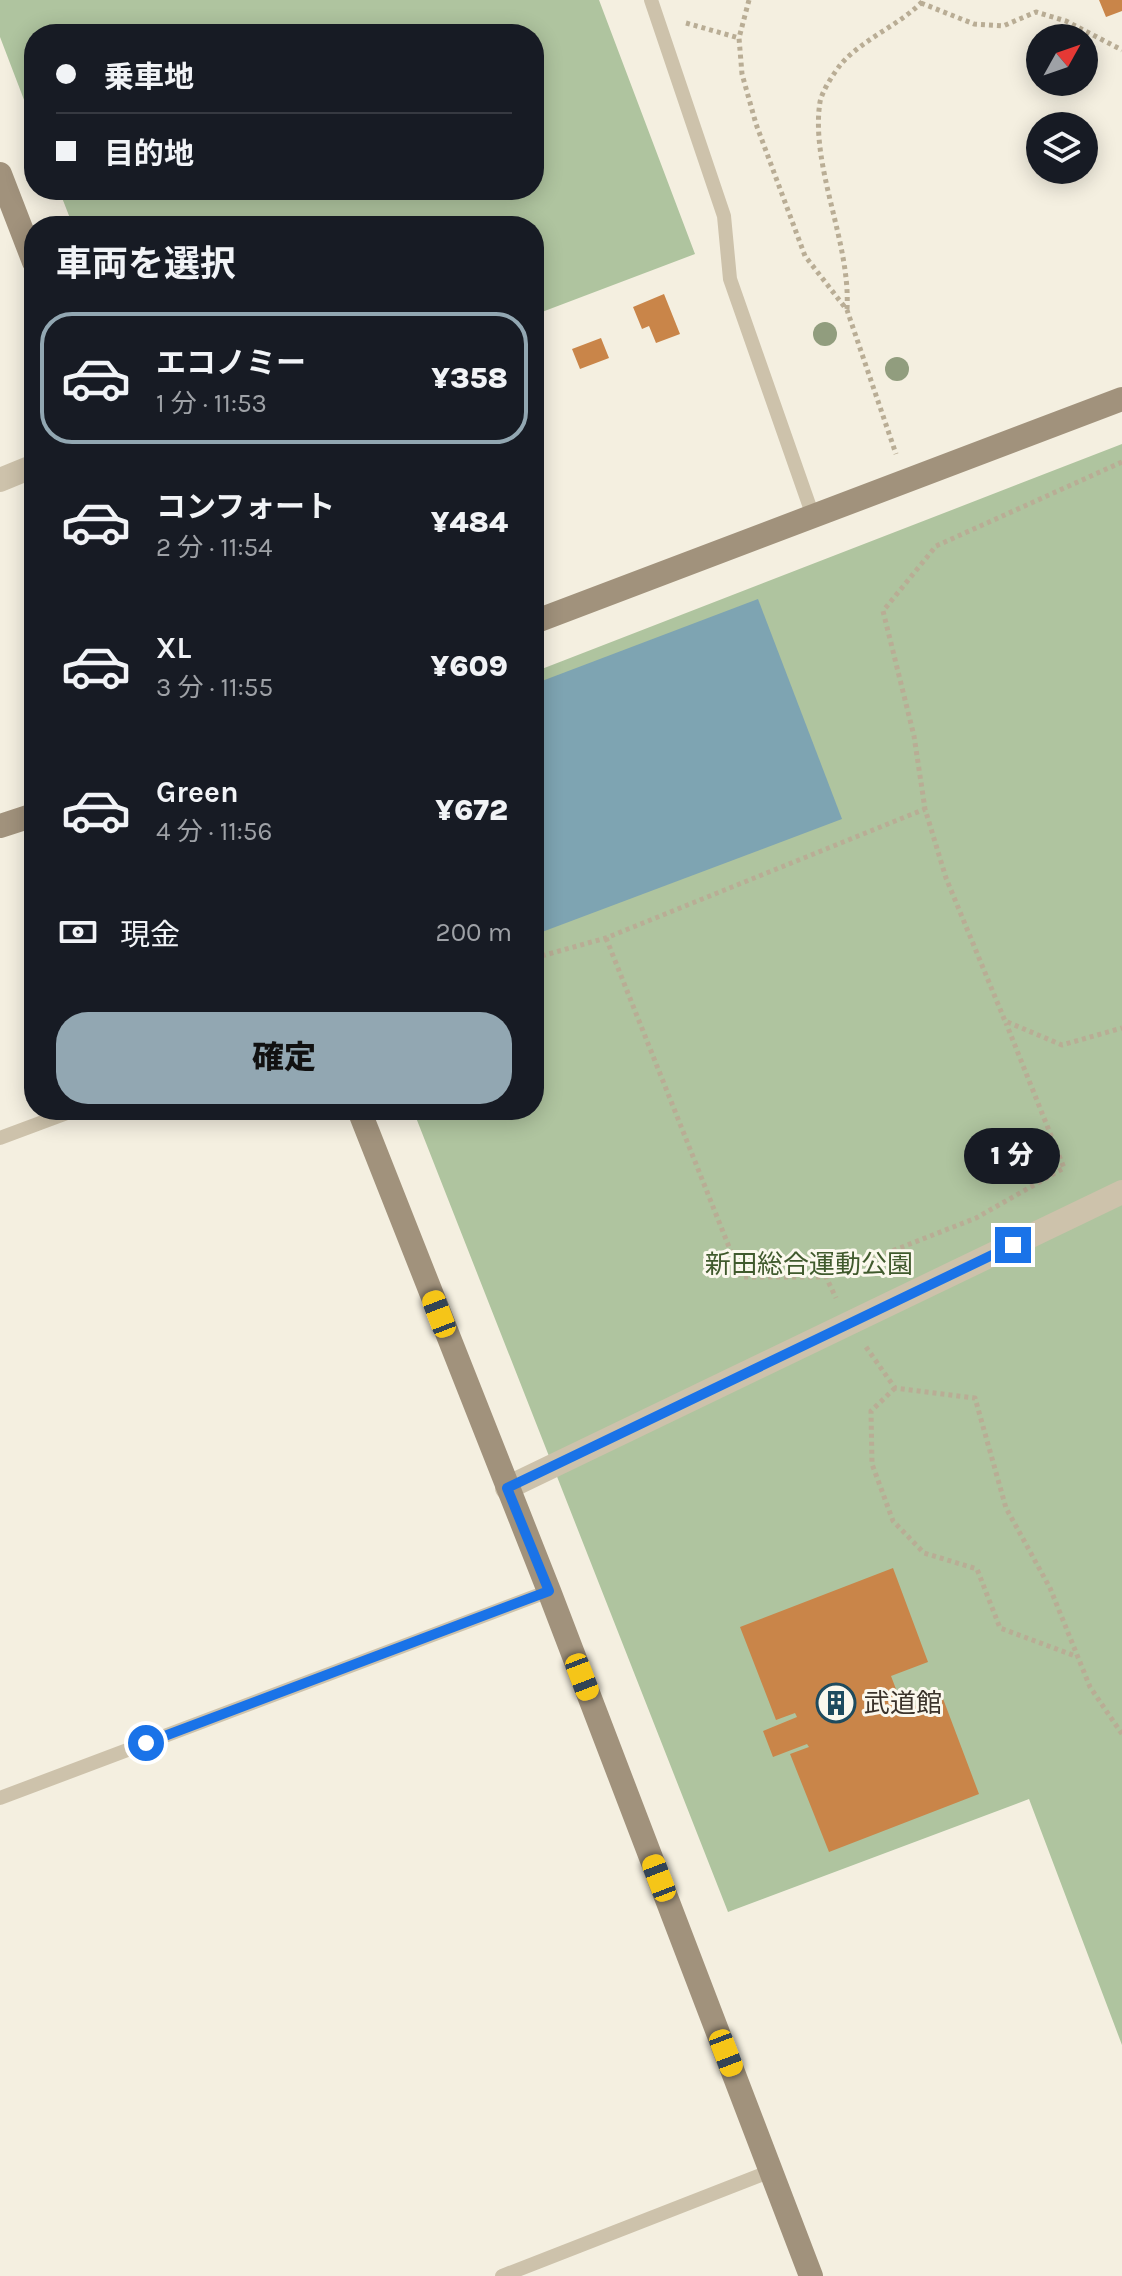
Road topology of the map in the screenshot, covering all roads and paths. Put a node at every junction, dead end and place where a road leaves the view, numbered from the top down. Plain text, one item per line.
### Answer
1 (651, 0) edge
2 (749, 0) edge
3 (923, 2) edge
4 (661, 27) junction
5 (739, 38) junction
6 (1122, 50) edge
7 (0, 174) edge
8 (24, 236) edge
9 (847, 310) junction
10 (1122, 399) edge
11 (897, 455) dead end
12 (1122, 462) edge
13 (24, 470) edge
14 (0, 480) edge
15 (813, 516) junction
16 (544, 618) edge
17 (925, 809) junction
18 (24, 818) edge
19 (0, 826) edge
20 (606, 938) junction
21 (544, 955) edge
22 (1005, 1021) junction
23 (1122, 1028) edge
24 (48, 1120) edge
25 (363, 1120) edge
26 (0, 1138) edge
27 (1122, 1192) edge
28 (826, 1277) junction
29 (849, 1323) junction
30 (895, 1388) junction
31 (507, 1488) junction
32 (549, 1591) junction
33 (1078, 1657) junction
34 (1122, 1734) edge
35 (0, 1798) edge
36 (771, 2171) junction
37 (502, 2276) edge
38 (811, 2276) edge

1 - 4 lane
2 - 5 path
3 - 6 path
3 - 9 path
4 - 5 path
4 - 15 lane
5 - 9 path
7 - 8 street
9 - 11 path
10 - 15 street
12 - 17 path
13 - 14 street
15 - 16 street
17 - 20 path
17 - 22 path
18 - 19 street
20 - 21 path
20 - 28 path
22 - 23 path
22 - 28 path
24 - 26 lane
25 - 31 street
27 - 29 street
28 - 29 path
29 - 30 path
29 - 31 street
30 - 33 path
30 - 33 path
31 - 32 street
32 - 35 lane
32 - 36 street
33 - 34 path
36 - 37 lane
36 - 38 street

